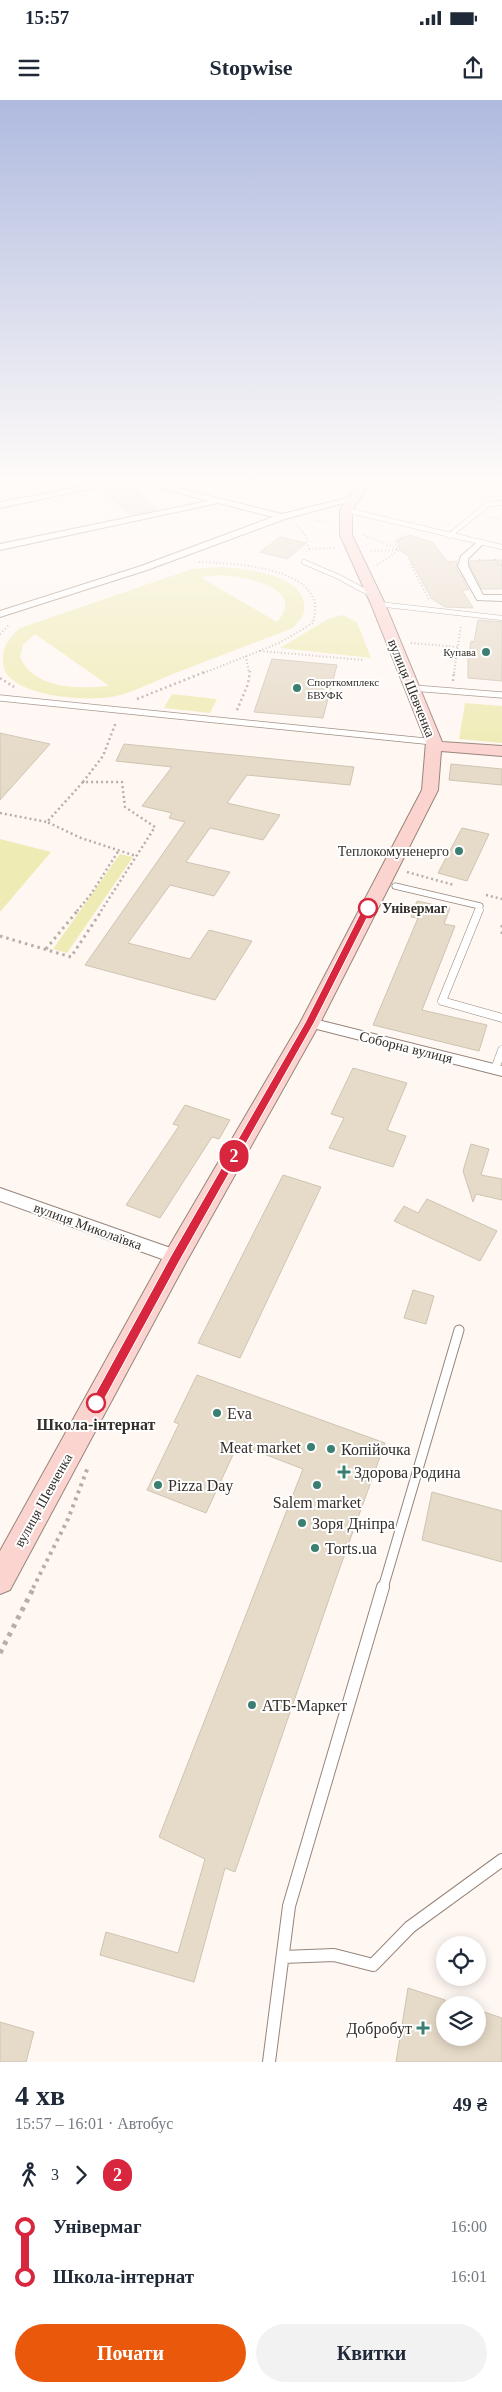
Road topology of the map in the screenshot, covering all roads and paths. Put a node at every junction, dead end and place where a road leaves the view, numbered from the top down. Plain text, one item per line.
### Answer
1 (123, 575) edge
2 (284, 575) edge
3 (333, 575) edge
4 (364, 575) edge
5 (415, 575) edge
6 (468, 575) edge
7 (502, 598) edge
8 (376, 600) junction
9 (432, 603) dead end
10 (0, 614) edge
11 (462, 614) junction
12 (502, 618) edge
13 (408, 643) dead end
14 (458, 647) junction
15 (259, 651) junction
16 (246, 656) junction
17 (364, 660) dead end
18 (0, 678) edge
19 (413, 688) junction
20 (20, 690) dead end
21 (452, 690) junction
22 (502, 695) edge
23 (0, 698) edge
24 (136, 700) dead end
25 (120, 712) junction
26 (231, 722) junction
27 (435, 744) junction
28 (502, 752) edge
29 (83, 782) junction
30 (0, 813) edge
31 (47, 822) junction
32 (120, 850) junction
33 (136, 856) junction
34 (395, 886) joint
35 (457, 886) dead end
36 (484, 894) dead end
37 (502, 899) edge
38 (502, 925) edge
39 (502, 934) edge
40 (0, 936) edge
41 (46, 949) junction
42 (502, 1018) edge
43 (310, 1023) junction
44 (502, 1050) edge
45 (498, 1070) edge
46 (0, 1194) edge
47 (176, 1257) junction
48 (459, 1330) dead end
49 (0, 1580) edge
50 (502, 1860) edge
51 (283, 1956) junction
52 (269, 2062) edge

1 - 10 street
2 - 15 path
3 - 8 lane
4 - 8 street, вулиця Шевченка
5 - 9 path
6 - 7 street
8 - 11 lane
8 - 19 street, вулиця Шевченка
11 - 12 lane
11 - 14 path
13 - 14 path
14 - 21 path
15 - 16 path
15 - 17 path
16 - 24 path
16 - 26 path
18 - 20 path
19 - 21 lane
19 - 27 street, вулиця Шевченка
21 - 22 lane
23 - 25 lane
25 - 26 lane
25 - 29 path
26 - 27 lane
27 - 28 street
27 - 43 street, вулиця Шевченка
29 - 31 path
29 - 33 path
30 - 31 path
31 - 32 path
32 - 33 path
32 - 41 path
33 - 41 path
34 - 35 path
34 - 42 lane
36 - 37 path
38 - 39 path
40 - 41 path
43 - 45 street, Соборна вулиця
43 - 47 street, вулиця Шевченка
44 - 45 lane
46 - 47 street, вулиця Миколаївка
47 - 49 street, вулиця Шевченка
48 - 51 lane
50 - 51 lane
51 - 52 lane

